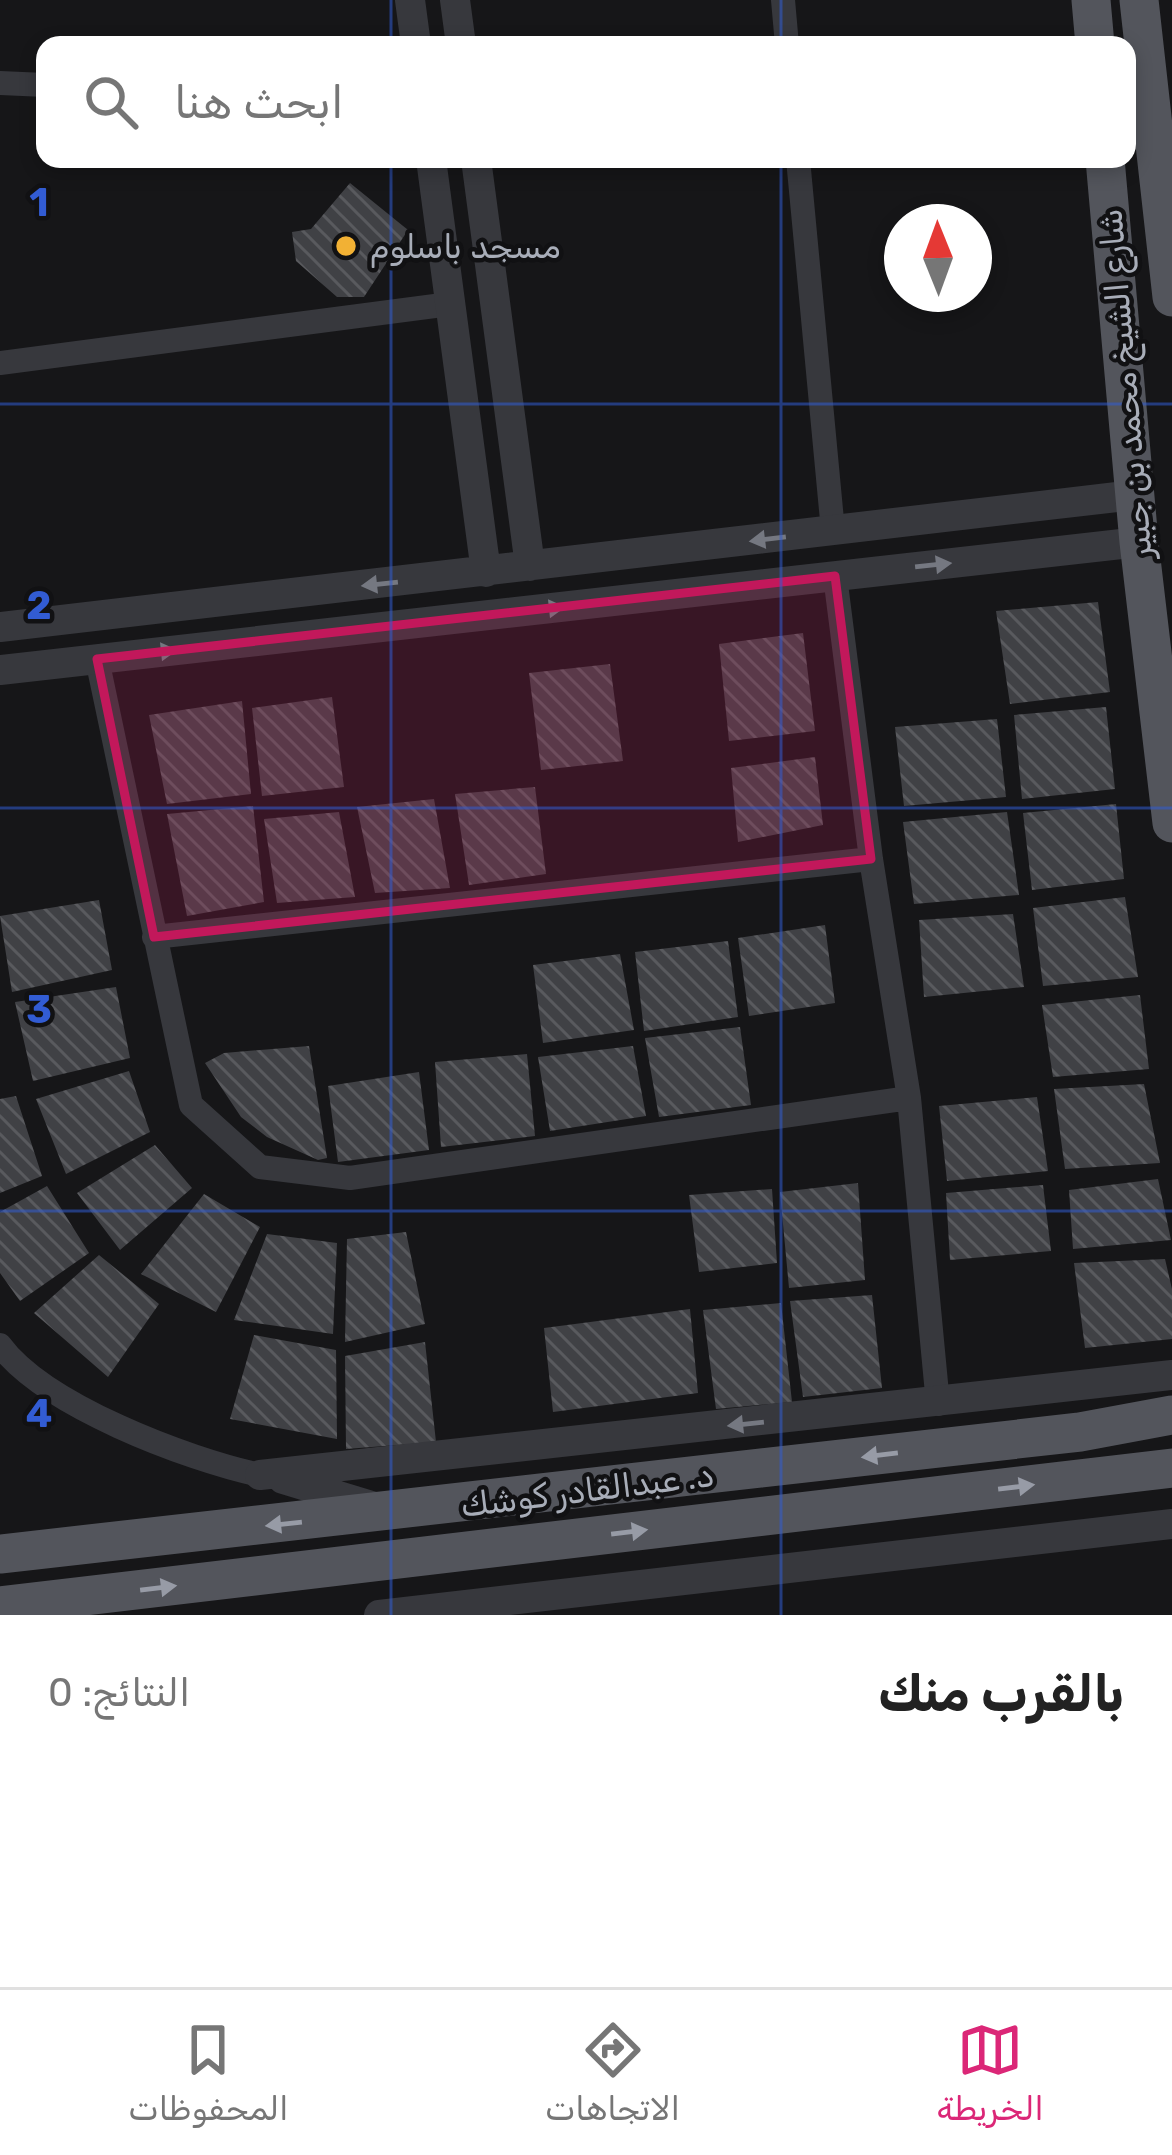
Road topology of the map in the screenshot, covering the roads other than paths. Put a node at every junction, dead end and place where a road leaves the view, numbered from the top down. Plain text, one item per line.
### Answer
1 (410, 0) edge
2 (455, 0) edge
3 (783, 0) edge
4 (1091, 0) edge
5 (1139, 0) edge
6 (415, 36) edge
7 (460, 36) edge
8 (786, 36) edge
9 (1094, 36) edge
10 (0, 83) edge
11 (36, 85) edge
12 (432, 168) edge
13 (477, 168) edge
14 (799, 168) edge
15 (1106, 168) edge
16 (1172, 297) edge
17 (450, 304) junction
18 (0, 363) edge
19 (1134, 495) junction
20 (833, 531) junction
21 (1139, 542) junction
22 (530, 566) junction
23 (486, 572) junction
24 (835, 576) junction
25 (0, 626) edge
26 (97, 659) junction
27 (0, 670) edge
28 (1172, 823) edge
29 (871, 859) junction
30 (154, 937) junction
31 (909, 1098) junction
32 (0, 1345) edge
33 (1172, 1375) edge
34 (1071, 1387) junction
35 (938, 1404) junction
36 (1172, 1415) edge
37 (1080, 1432) junction
38 (1172, 1468) edge
39 (264, 1474) junction
40 (548, 1494) junction
41 (814, 1510) junction
42 (392, 1513) junction
43 (1172, 1524) edge
44 (555, 1541) junction
45 (0, 1554) edge
46 (821, 1564) junction
47 (0, 1606) edge
48 (439, 1612) edge
49 (379, 1615) edge

1 - 6 street
2 - 7 street
3 - 8 street
4 - 9 main road
5 - 16 main road, شارع الشيخ محمد بن جبير
10 - 11 street
12 - 17 street
13 - 22 street
14 - 20 street
15 - 19 main road, شارع الشيخ محمد بن جبير
17 - 18 street
17 - 23 street
19 - 20 street
19 - 21 main road, شارع الشيخ محمد بن جبير
20 -> 22 street
24 -> 21 street
21 - 28 main road, شارع الشيخ محمد بن جبير
22 - 23 street
23 -> 25 street
26 -> 24 street
24 - 29 street
26 - 27 street
26 - 30 street
29 - 30 street
29 - 31 street
30 - 31 street
31 - 35 street
32 - 39 street
33 - 34 street
34 - 35 street
34 - 37 street
35 -> 39 street
36 - 37 main road, د. عبدالقادر كوشك
37 -> 40 main road, د. عبدالقادر كوشك
41 -> 38 main road, د. عبدالقادر كوشك
39 - 42 street
40 - 42 main road, د. عبدالقادر كوشك
40 - 44 street
44 -> 41 main road, د. عبدالقادر كوشك
41 - 46 street
42 -> 45 main road, د. عبدالقادر كوشك
43 - 46 street
47 -> 44 main road, د. عبدالقادر كوشك
46 - 48 street
48 - 49 street

